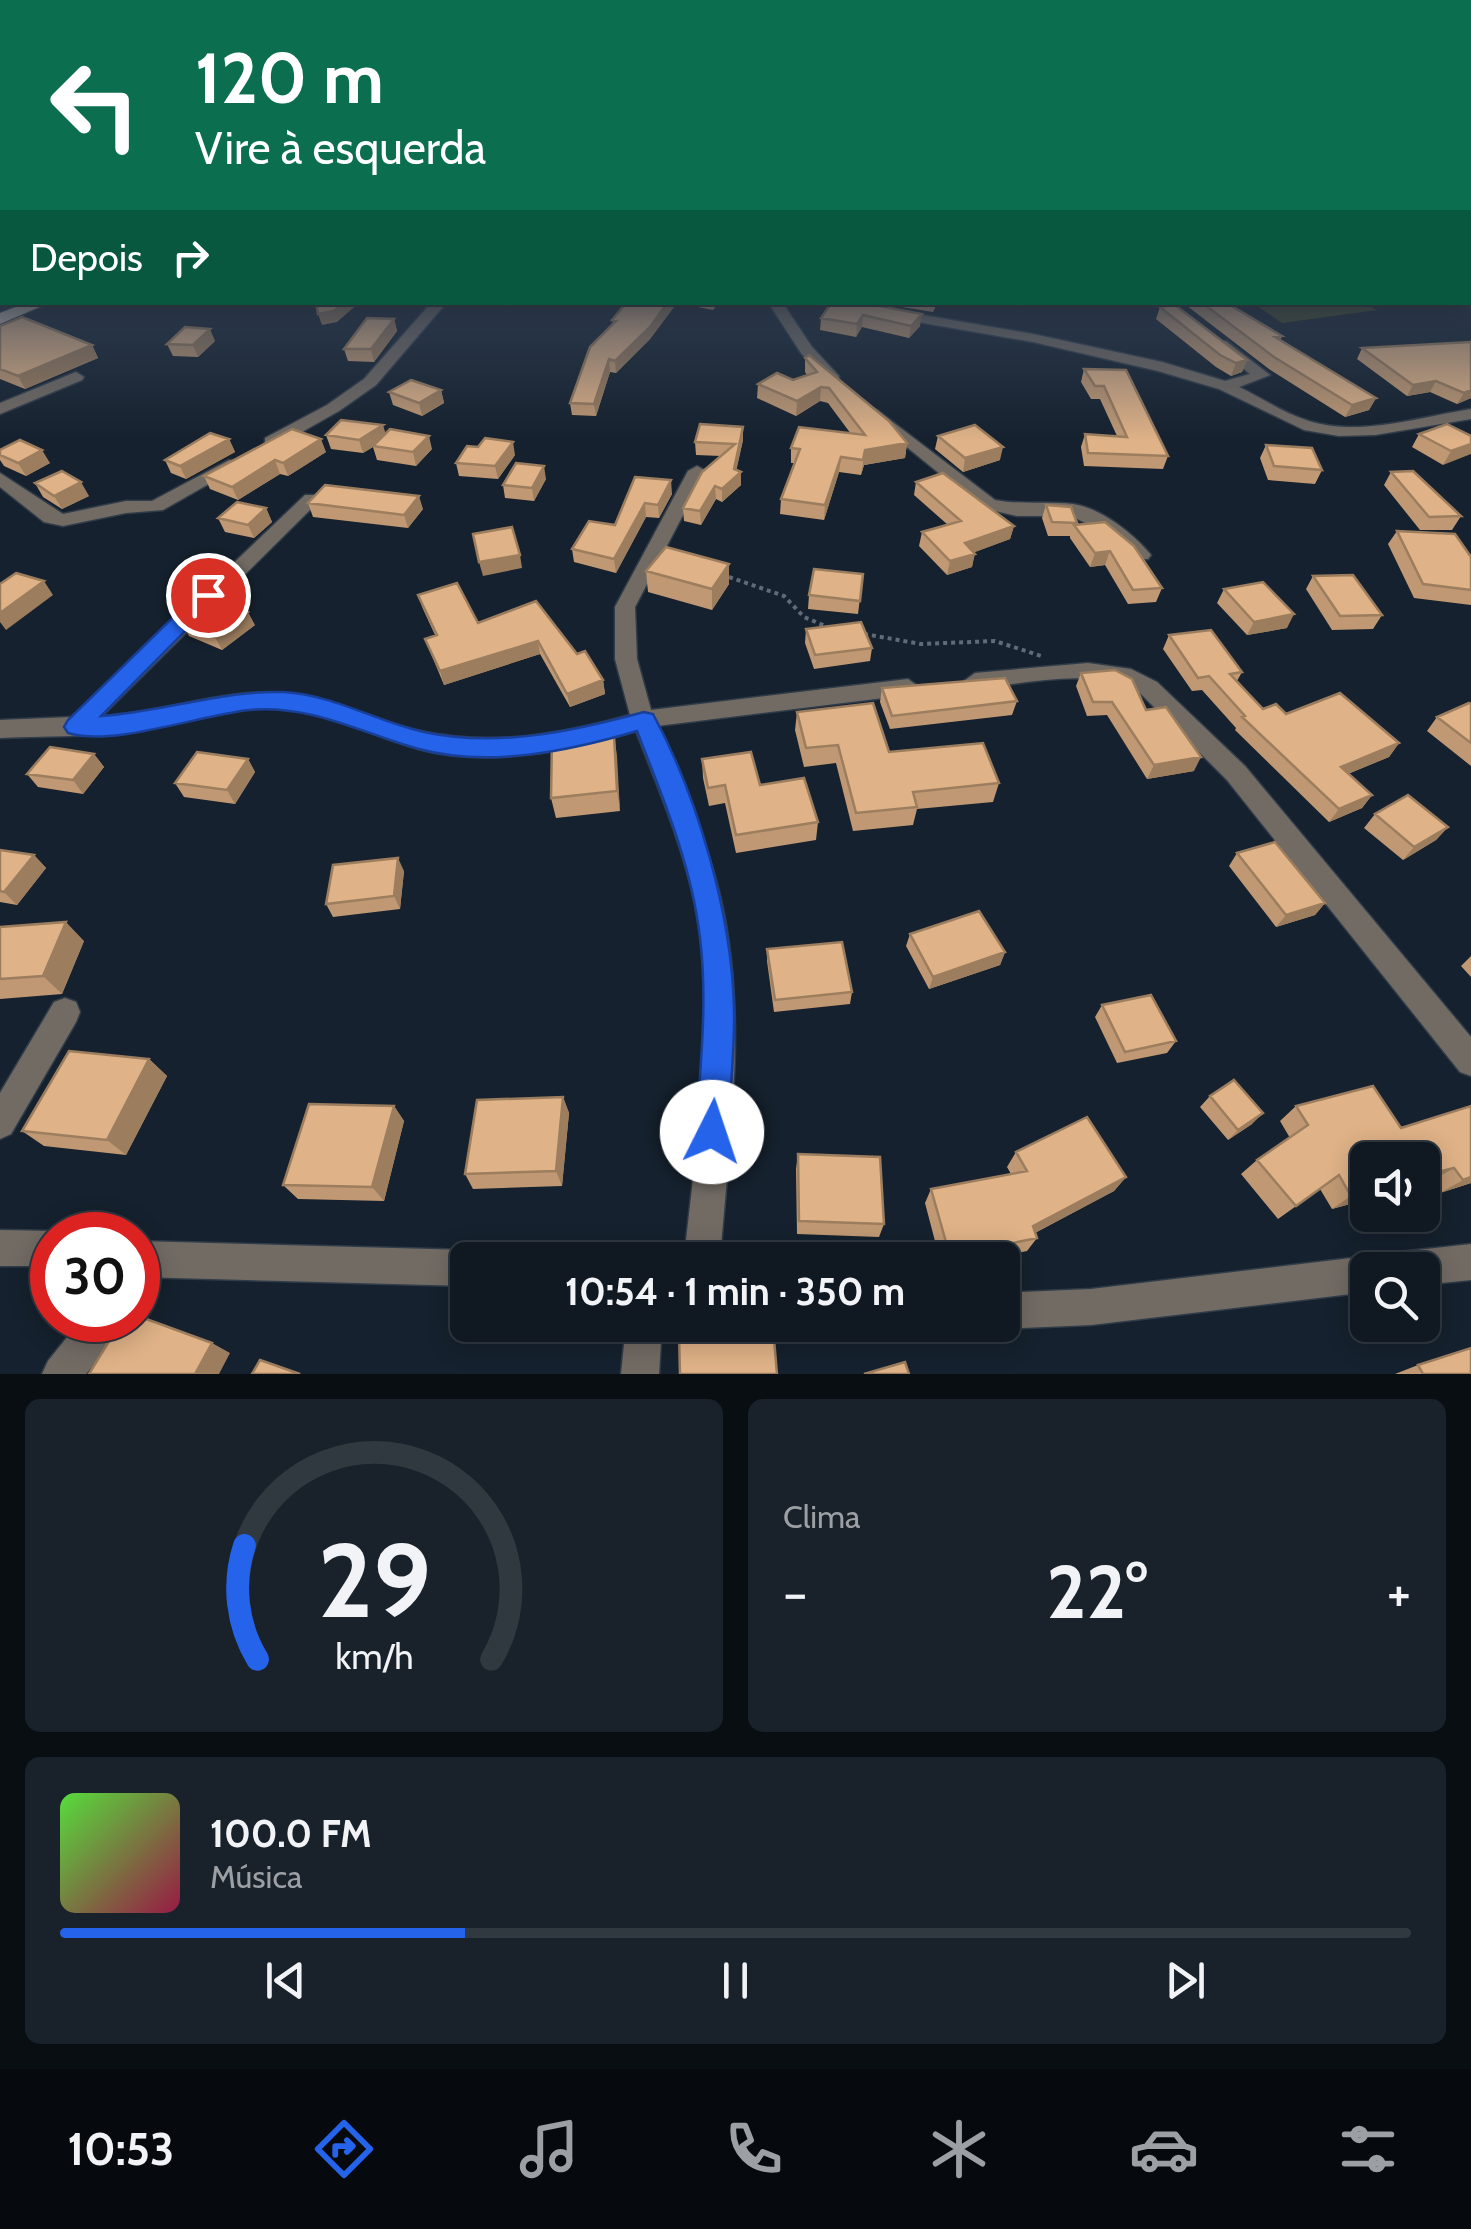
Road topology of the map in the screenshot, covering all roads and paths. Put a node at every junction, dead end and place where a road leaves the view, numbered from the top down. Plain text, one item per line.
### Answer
1 (430, 313) edge
2 (782, 313) edge
3 (879, 313) edge
4 (1212, 337) edge
5 (76, 376) dead end
6 (1225, 386) junction
7 (0, 409) edge
8 (1471, 414) edge
9 (696, 470) dead end
10 (0, 478) edge
11 (311, 499) edge
12 (1141, 555) edge
13 (728, 576) edge
14 (829, 628) edge
15 (848, 631) edge
16 (1088, 671) junction
17 (644, 720) junction
18 (76, 727) junction
19 (0, 729) edge
20 (65, 1012) dead end
21 (1471, 1060) edge
22 (0, 1123) edge
23 (703, 1242) edge
24 (0, 1248) edge
25 (30, 1249) edge
26 (160, 1258) edge
27 (1471, 1262) edge
28 (1440, 1265) edge
29 (450, 1268) edge
30 (1350, 1276) edge
31 (1020, 1310) edge
32 (89, 1342) edge
33 (643, 1342) edge
34 (61, 1374) edge
35 (640, 1374) edge

1 - 10 street
2 - 12 street
3 - 6 street
4 - 6 street
5 - 7 street
6 - 8 street
9 - 17 street
11 - 18 street
13 - 14 path
15 - 16 path
16 - 17 street
16 - 21 street
17 - 18 street
17 - 23 street
18 - 19 street
20 - 22 street
24 - 25 street
26 - 29 street
27 - 28 street
30 - 31 street
32 - 34 street
33 - 35 street

